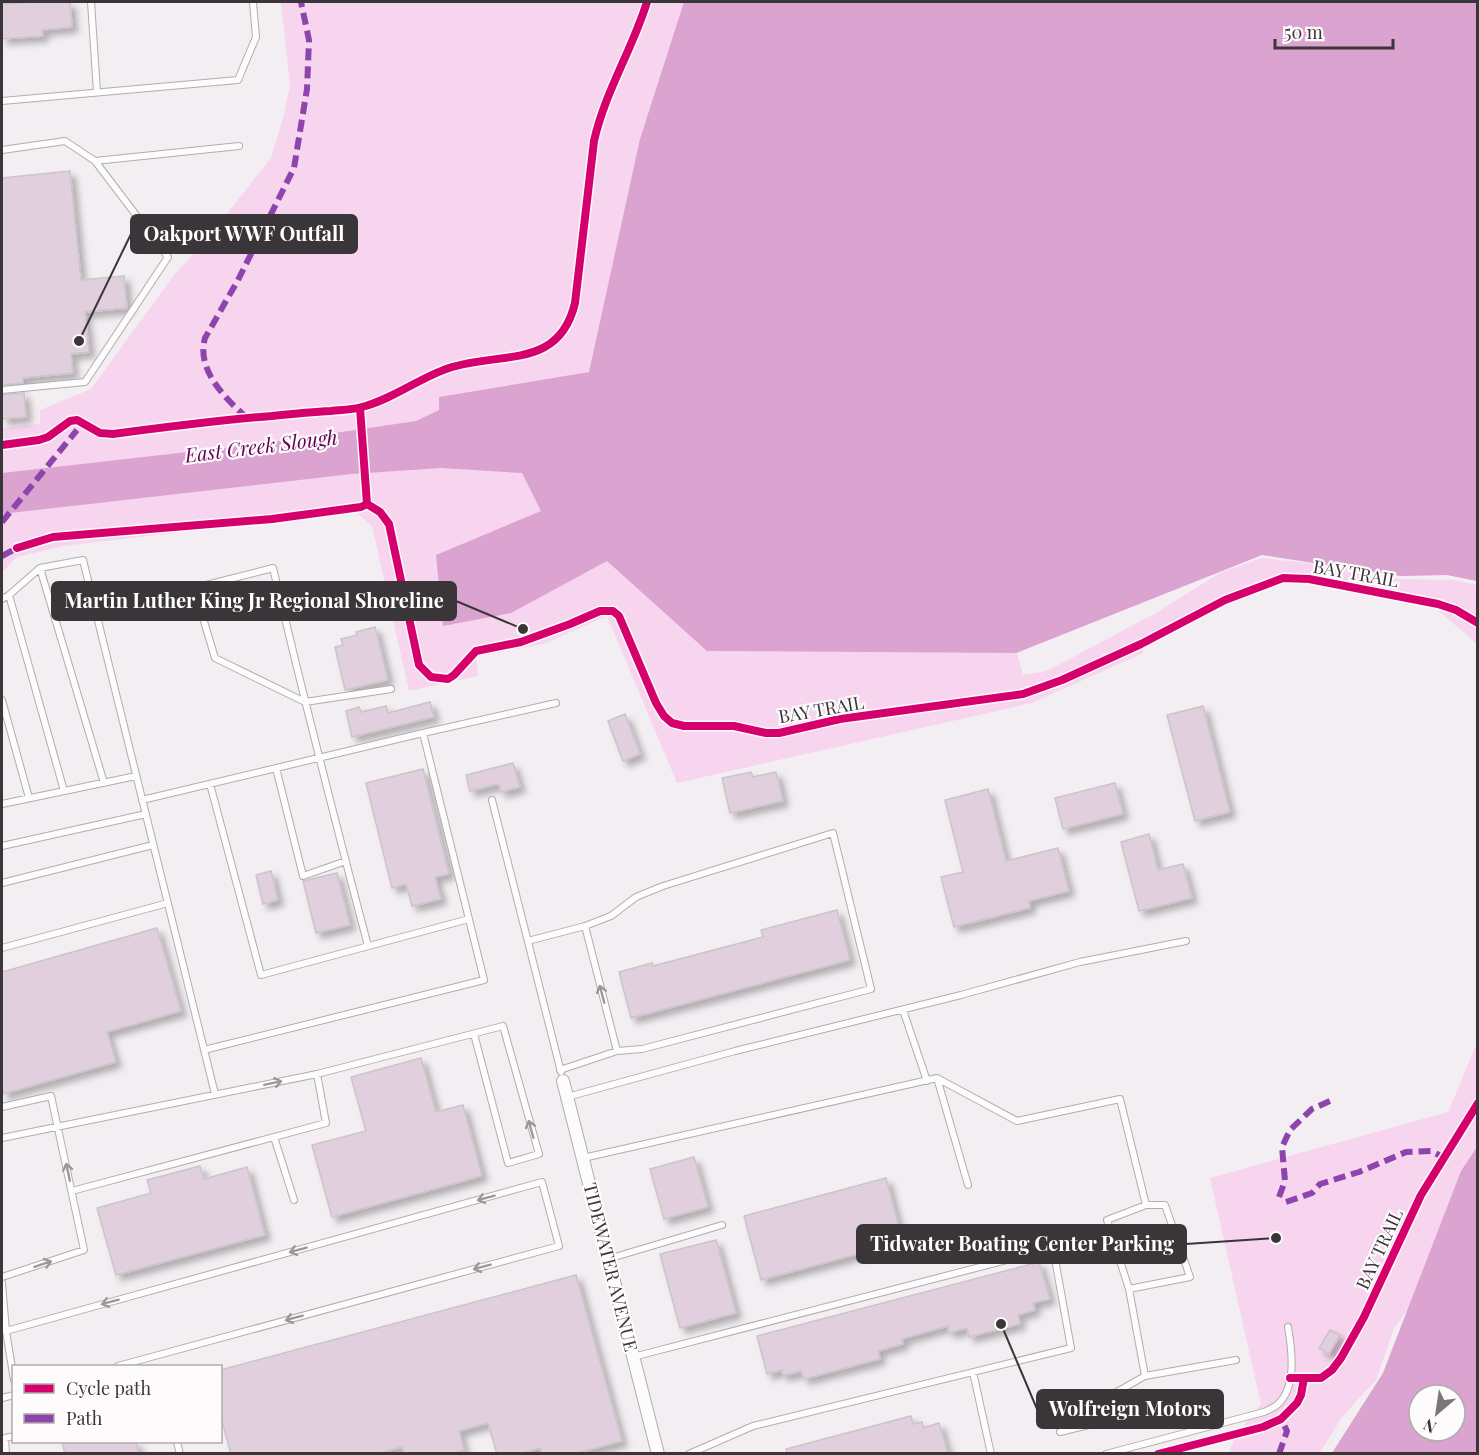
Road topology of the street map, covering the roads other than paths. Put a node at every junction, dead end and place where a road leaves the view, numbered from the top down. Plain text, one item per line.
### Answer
1 (91, 2) edge
2 (253, 2) edge
3 (97, 92) junction
4 (2, 101) edge
5 (239, 146) dead end
6 (2, 150) edge
7 (95, 161) junction
8 (2, 390) edge
9 (40, 567) junction
10 (9, 595) junction
11 (2, 599) edge
12 (392, 689) dead end
13 (2, 700) edge
14 (305, 702) junction
15 (556, 703) dead end
16 (423, 733) junction
17 (318, 758) junction
18 (276, 768) junction
19 (136, 776) junction
20 (104, 783) junction
21 (210, 783) junction
22 (64, 791) junction
23 (29, 798) junction
24 (142, 800) junction
25 (492, 800) dead end
26 (2, 804) edge
27 (146, 814) junction
28 (153, 845) junction
29 (2, 846) edge
30 (345, 861) junction
31 (2, 883) edge
32 (168, 903) junction
33 (469, 919) junction
34 (585, 926) junction
35 (528, 941) junction
36 (1186, 941) dead end
37 (368, 946) junction
38 (2, 948) edge
39 (903, 1010) junction
40 (474, 1034) junction
41 (204, 1050) junction
42 (617, 1051) junction
43 (317, 1074) junction
44 (562, 1076) junction
45 (937, 1078) junction
46 (927, 1081) junction
47 (215, 1094) junction
48 (567, 1097) junction
49 (2, 1107) edge
50 (58, 1127) junction
51 (274, 1137) junction
52 (2, 1138) edge
53 (583, 1158) junction
54 (968, 1185) dead end
55 (72, 1191) junction
56 (294, 1200) dead end
57 (1146, 1205) junction
58 (722, 1225) dead end
59 (608, 1258) junction
60 (2, 1277) edge
61 (2, 1283) edge
62 (1130, 1289) junction
63 (1288, 1327) dead end
64 (6, 1331) junction
65 (633, 1357) junction
66 (1236, 1360) dead end
67 (122, 1365) edge
68 (12, 1368) edge
69 (973, 1372) junction
70 (1145, 1376) junction
71 (1060, 1432) dead end
72 (12, 1436) edge
73 (691, 1453) edge
74 (6, 1454) edge
75 (658, 1454) edge
76 (991, 1454) edge
77 (1106, 1454) edge

1 - 3 lane
2 - 3 lane
3 - 4 lane
5 - 7 lane
6 - 7 lane
7 - 8 lane
9 - 10 lane
9 - 19 lane
9 - 20 lane
10 - 11 lane
10 - 22 lane
12 - 14 lane
13 - 23 lane
14 - 14 lane
14 - 17 lane
15 - 16 lane
16 - 17 lane
16 - 33 lane
17 - 18 lane
17 - 30 lane
18 - 21 lane
18 - 30 lane
19 - 20 lane
19 - 24 lane
20 - 22 lane
21 - 24 lane
21 - 37 lane
22 - 23 lane
23 - 26 lane
24 - 27 lane
25 - 35 lane
27 - 28 lane
27 - 29 lane
28 - 31 lane
28 - 32 lane
30 - 37 lane
32 - 38 lane
32 - 41 lane
33 - 37 lane
33 - 41 lane
34 - 35 lane
42 -> 34 lane
34 - 42 lane
35 - 44 lane
36 - 39 lane
39 - 46 lane
39 - 48 lane
40 -> 40 lane
40 - 43 lane
41 - 47 lane
42 - 44 lane
47 -> 43 lane
43 - 51 lane
44 - 48 street, TIDEWATER AVENUE
45 - 46 lane
45 - 54 lane
45 - 57 lane
46 - 53 lane
47 - 50 lane
48 - 53 street, TIDEWATER AVENUE
49 - 50 lane
50 - 52 lane
55 -> 50 lane
51 - 55 lane
51 - 56 lane
53 - 59 street, TIDEWATER AVENUE
60 -> 55 lane
57 - 62 lane
57 - 62 lane
58 - 59 lane
59 - 65 street, TIDEWATER AVENUE
61 - 64 lane
62 - 70 lane
63 - 77 lane
64 - 67 lane
64 - 68 lane
65 - 69 lane
65 - 75 street, TIDEWATER AVENUE
66 - 70 lane
69 - 73 lane
69 - 76 lane
70 - 71 lane
72 - 74 lane

